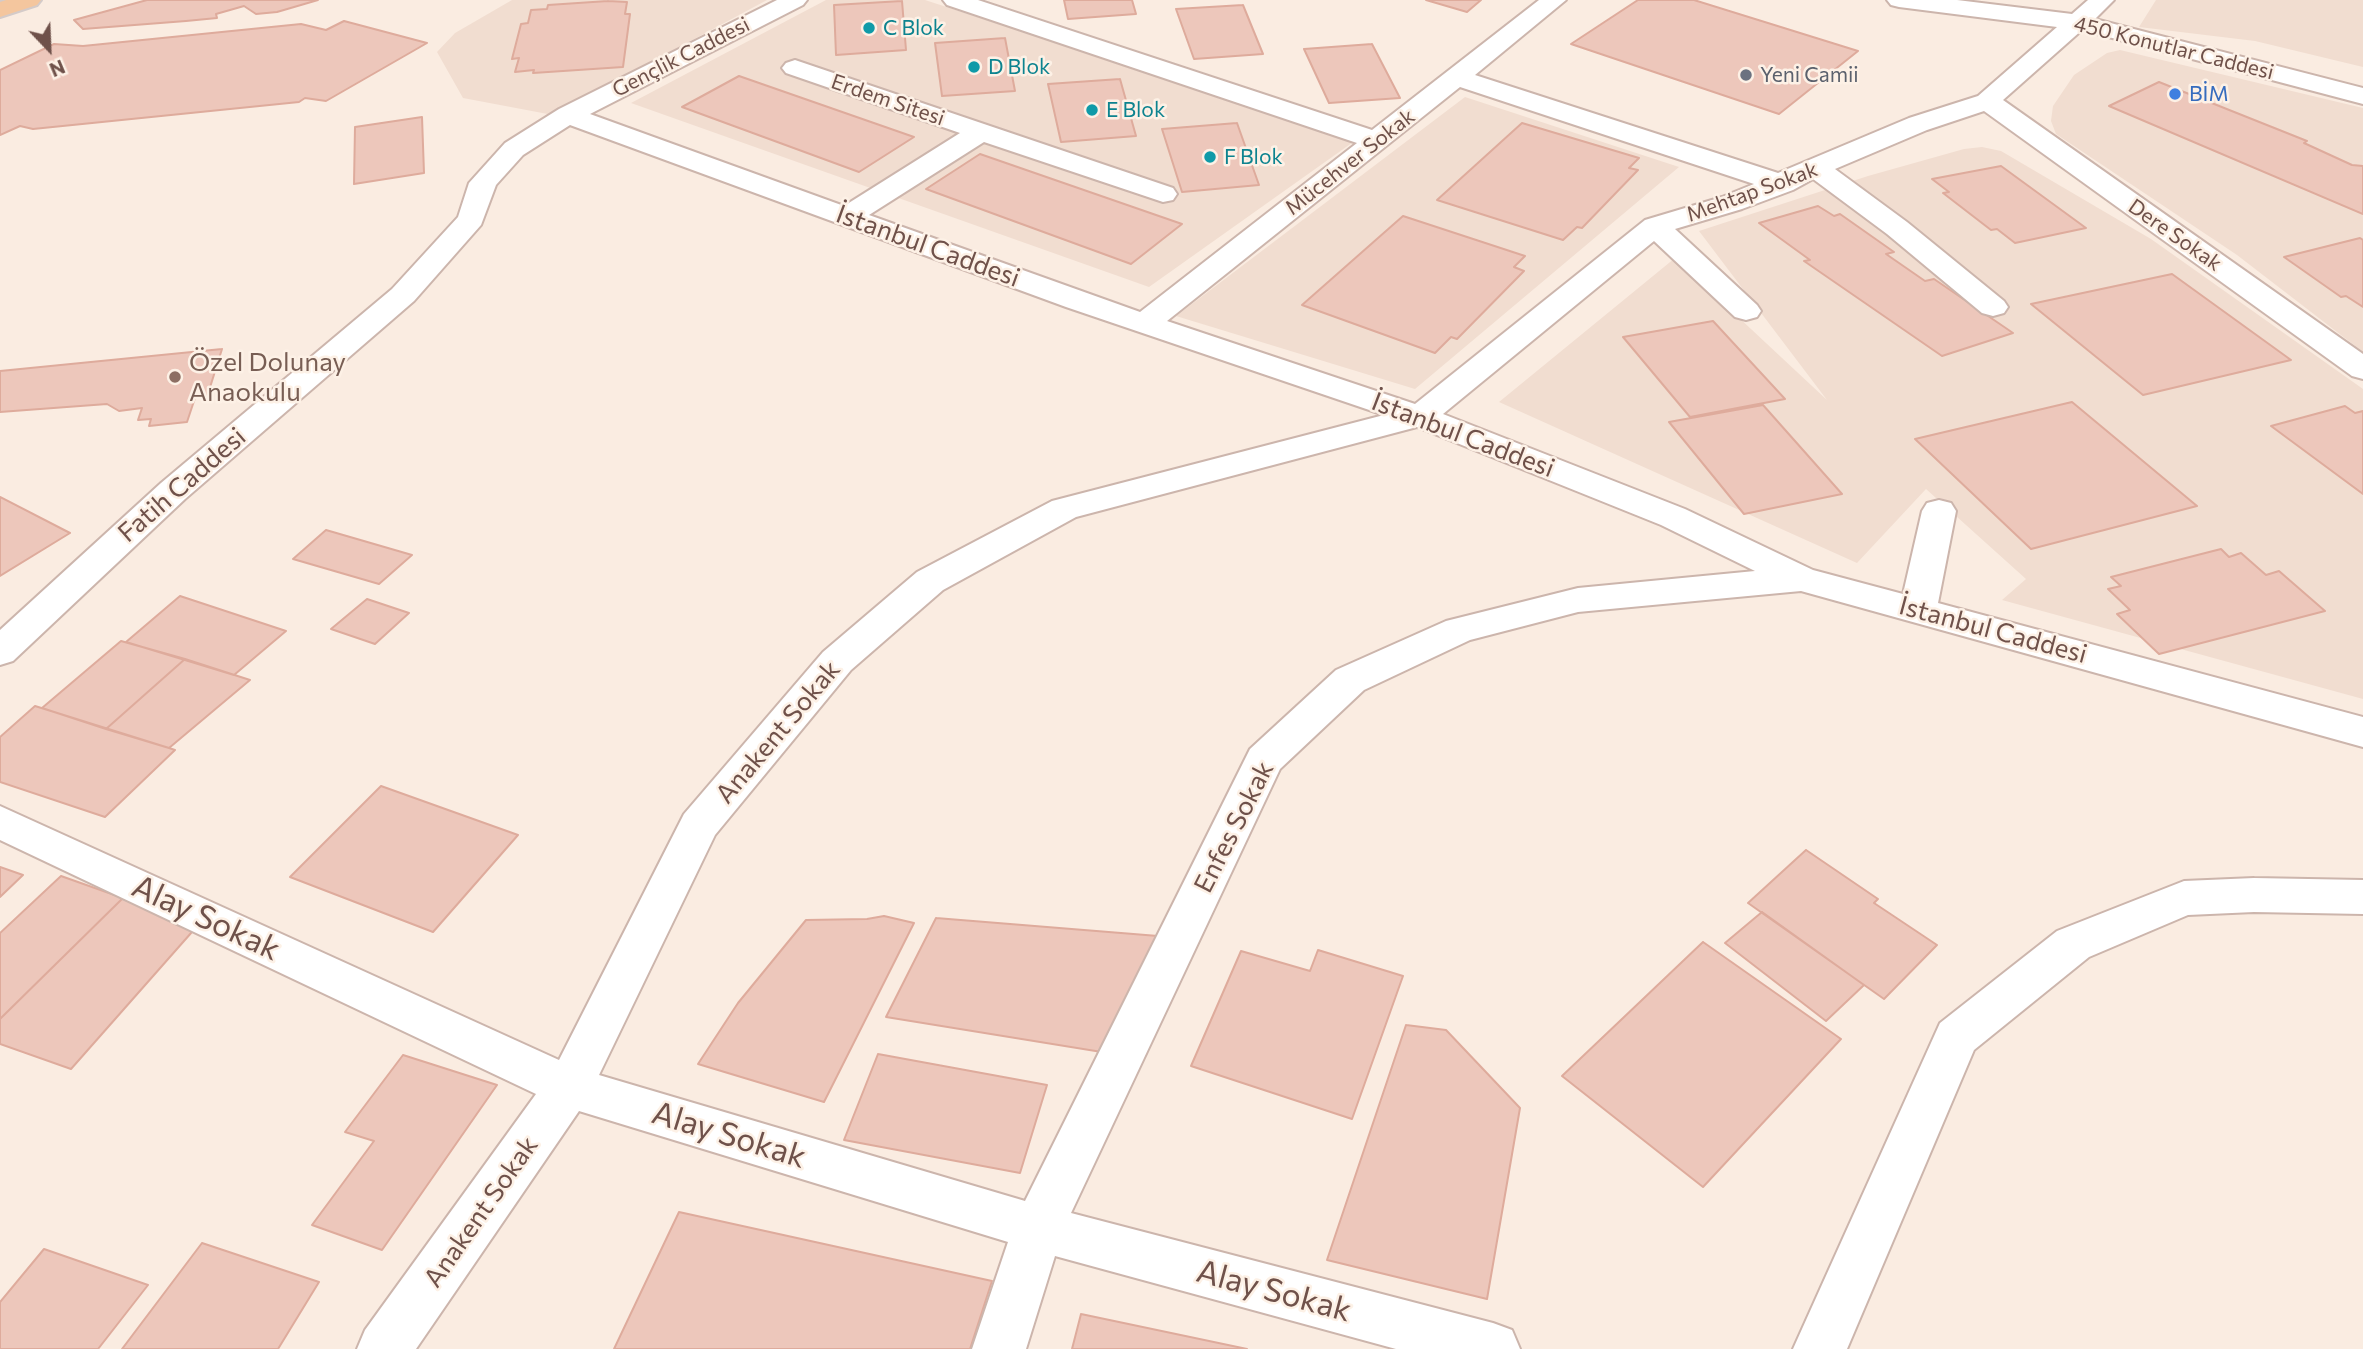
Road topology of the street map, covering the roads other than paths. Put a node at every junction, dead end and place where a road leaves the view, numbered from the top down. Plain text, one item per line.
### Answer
1 (29, 0) edge
2 (795, 0) edge
3 (955, 0) edge
4 (1554, 0) edge
5 (1899, 0) edge
6 (2102, 0) edge
7 (1925, 2) edge
8 (0, 10) edge
9 (2079, 22) junction
10 (795, 68) dead end
11 (1456, 77) junction
12 (2363, 96) edge
13 (1987, 101) junction
14 (568, 115) junction
15 (981, 132) junction
16 (1378, 141) junction
17 (1817, 169) junction
18 (1783, 184) junction
19 (1163, 194) dead end
20 (847, 216) junction
21 (1655, 226) junction
22 (1993, 307) dead end
23 (1746, 312) dead end
24 (1145, 323) junction
25 (2363, 369) edge
26 (1420, 416) junction
27 (1939, 510) dead end
28 (1801, 579) junction
29 (1918, 609) junction
30 (0, 652) edge
31 (2363, 732) edge
32 (0, 822) edge
33 (2363, 897) edge
34 (569, 1087) junction
35 (1038, 1228) junction
36 (384, 1349) edge
37 (999, 1349) edge
38 (1493, 1349) edge
39 (1820, 1349) edge

1 - 8 main road
2 - 14 street, Gençlik Caddesi
3 - 16 street
4 - 11 street, Mücehver Sokak
5 - 7 street, 450 Konutlar Caddesi
6 - 9 street, Mehtap Sokak
7 - 9 street, 450 Konutlar Caddesi
9 - 12 street, 450 Konutlar Caddesi
9 - 13 street, Mehtap Sokak
10 - 15 street, Erdem Sitesi
11 - 16 street, Mücehver Sokak
11 - 18 street
13 - 17 street, Mehtap Sokak
13 - 25 street, Dere Sokak
14 - 20 street, İstanbul Caddesi
14 - 30 street, Fatih Caddesi
15 - 19 street, Erdem Sitesi
15 - 20 street, Erdem Sitesi
16 - 24 street, Mücehver Sokak
17 - 18 street, Mehtap Sokak
17 - 22 street
18 - 21 street, Mehtap Sokak
20 - 24 street, İstanbul Caddesi
21 - 23 street
21 - 26 street, Mehtap Sokak
24 - 26 street, İstanbul Caddesi
26 - 28 street, İstanbul Caddesi
26 - 34 street, Anakent Sokak
27 - 29 street
28 - 29 street, İstanbul Caddesi
28 - 35 street, Enfes Sokak
29 - 31 street, İstanbul Caddesi
32 - 34 street, Alay Sokak
33 - 39 street
34 - 35 street, Alay Sokak
34 - 36 street, Anakent Sokak
35 - 37 street, Enfes Sokak
35 - 38 street, Alay Sokak

